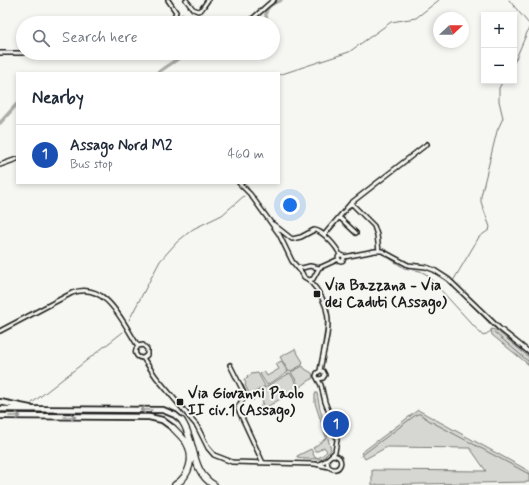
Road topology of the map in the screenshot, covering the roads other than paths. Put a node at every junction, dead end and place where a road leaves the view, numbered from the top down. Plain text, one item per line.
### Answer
1 (168, 0) edge
2 (186, 0) edge
3 (208, 0) edge
4 (274, 0) edge
5 (179, 12) junction
6 (175, 16) edge
7 (182, 16) edge
8 (257, 16) edge
9 (0, 53) edge
10 (16, 53) edge
11 (427, 144) dead end
12 (16, 158) edge
13 (0, 165) edge
14 (240, 184) edge
15 (351, 203) junction
16 (339, 217) junction
17 (271, 223) junction
18 (356, 233) dead end
19 (324, 235) junction
20 (379, 251) junction
21 (340, 255) junction
22 (344, 257) junction
23 (338, 259) junction
24 (297, 267) junction
25 (305, 268) junction
26 (313, 268) junction
27 (320, 268) junction
28 (302, 274) junction
29 (315, 276) junction
30 (309, 280) junction
31 (316, 288) junction
32 (0, 331) edge
33 (138, 346) junction
34 (529, 352) edge
35 (143, 358) junction
36 (230, 365) dead end
37 (320, 371) junction
38 (319, 379) junction
39 (0, 402) edge
40 (0, 410) edge
41 (40, 410) junction
42 (0, 416) edge
43 (182, 421) joint
44 (173, 428) joint
45 (332, 456) junction
46 (327, 460) junction
47 (263, 463) junction
48 (317, 464) junction
49 (329, 467) junction
50 (176, 485) edge
51 (214, 485) edge

1 - 5 street
2 - 3 street
4 - 8 street
5 - 6 street
5 - 7 street
9 - 10 street
11 - 15 street
12 - 13 street
14 - 17 street
15 - 16 street
15 - 20 street
16 - 18 street
16 - 19 street
17 - 19 street
17 - 24 street
19 - 21 street
20 - 22 street
20 - 34 street
21 - 22 street
21 - 23 street
22 - 23 street
23 - 27 street
24 - 25 street
24 - 28 street
25 - 26 street
25 - 28 street
26 - 27 street
26 - 29 street
27 - 29 street
28 - 30 street
29 - 30 street
29 - 31 street
30 - 31 street
31 - 37 street
32 - 33 street
33 - 35 street
33 - 35 street
35 - 47 street
36 - 47 street
37 - 38 street
37 - 38 street
38 - 45 street
39 - 41 main road
40 - 41 main road
43 -> 41 main road
42 -> 44 main road
43 - 51 highway
44 - 50 highway
45 - 46 street
45 - 49 street
46 - 48 street
46 - 49 street
47 - 48 street
48 - 49 street

